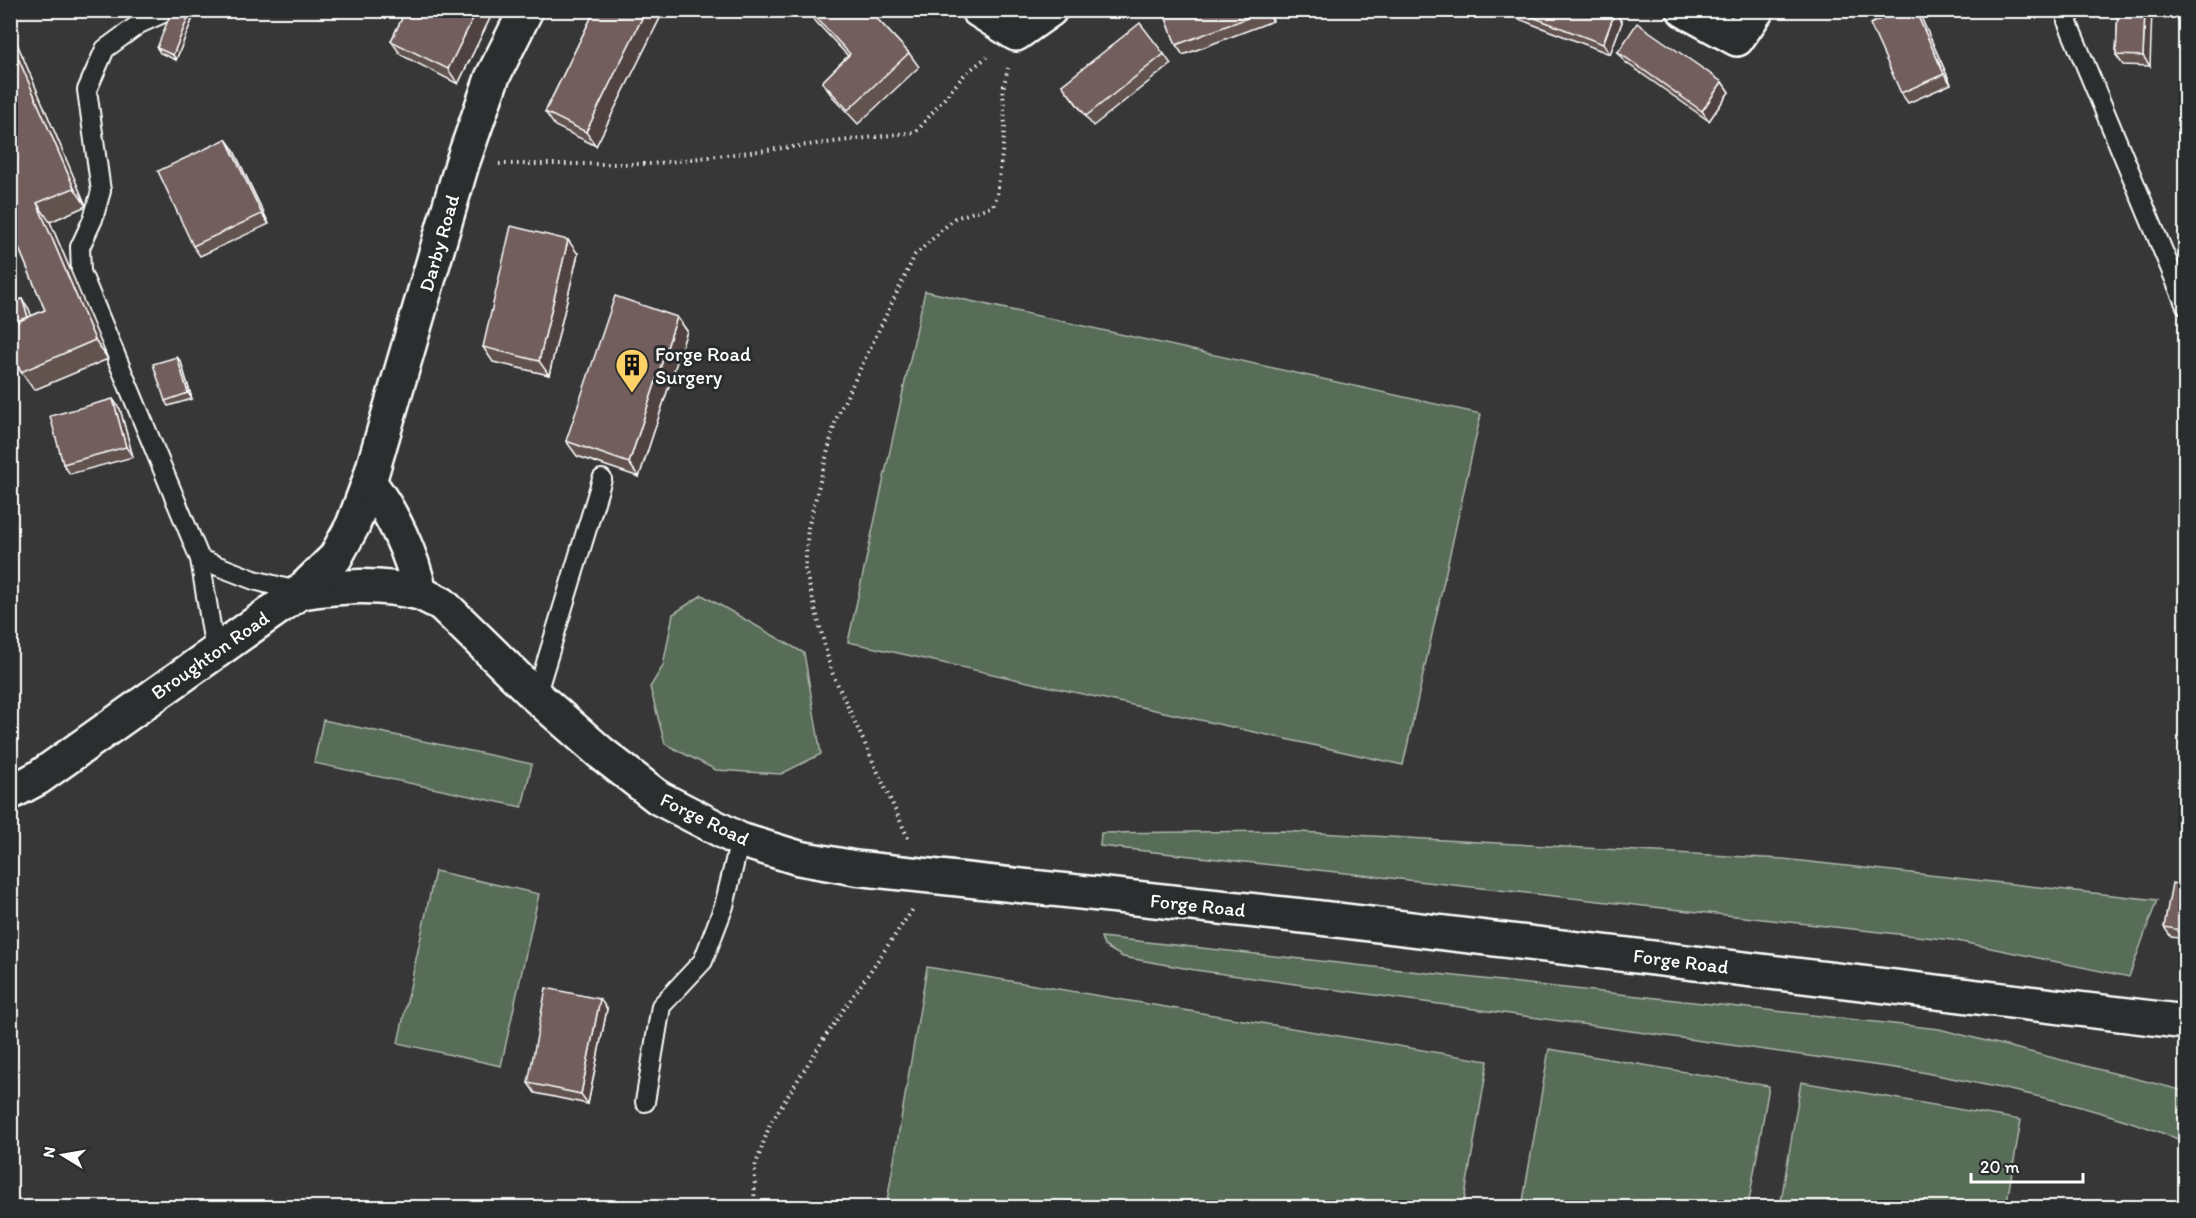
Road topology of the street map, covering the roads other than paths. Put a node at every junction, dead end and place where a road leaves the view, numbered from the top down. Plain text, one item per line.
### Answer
1 (170, 10) edge
2 (526, 10) edge
3 (978, 10) edge
4 (1050, 10) edge
5 (1684, 10) edge
6 (1757, 10) edge
7 (2073, 10) edge
8 (2186, 306) edge
9 (602, 479) edge
10 (369, 482) junction
11 (201, 559) junction
12 (300, 592) junction
13 (420, 593) junction
14 (215, 651) junction
15 (536, 696) junction
16 (10, 793) edge
17 (740, 840) junction
18 (2186, 1022) edge
19 (645, 1102) dead end

1 - 11 lane
2 - 10 street, Darby Road
3 - 4 street
5 - 6 street
7 - 8 lane
9 - 15 lane
10 - 12 street, Broughton Road
10 - 13 street
11 - 12 lane
11 - 14 lane
12 - 13 street, Forge Road
12 - 14 street, Broughton Road
13 - 15 street, Forge Road
14 - 16 street, Broughton Road
15 - 17 street, Forge Road
17 - 18 street, Forge Road
17 - 19 lane

